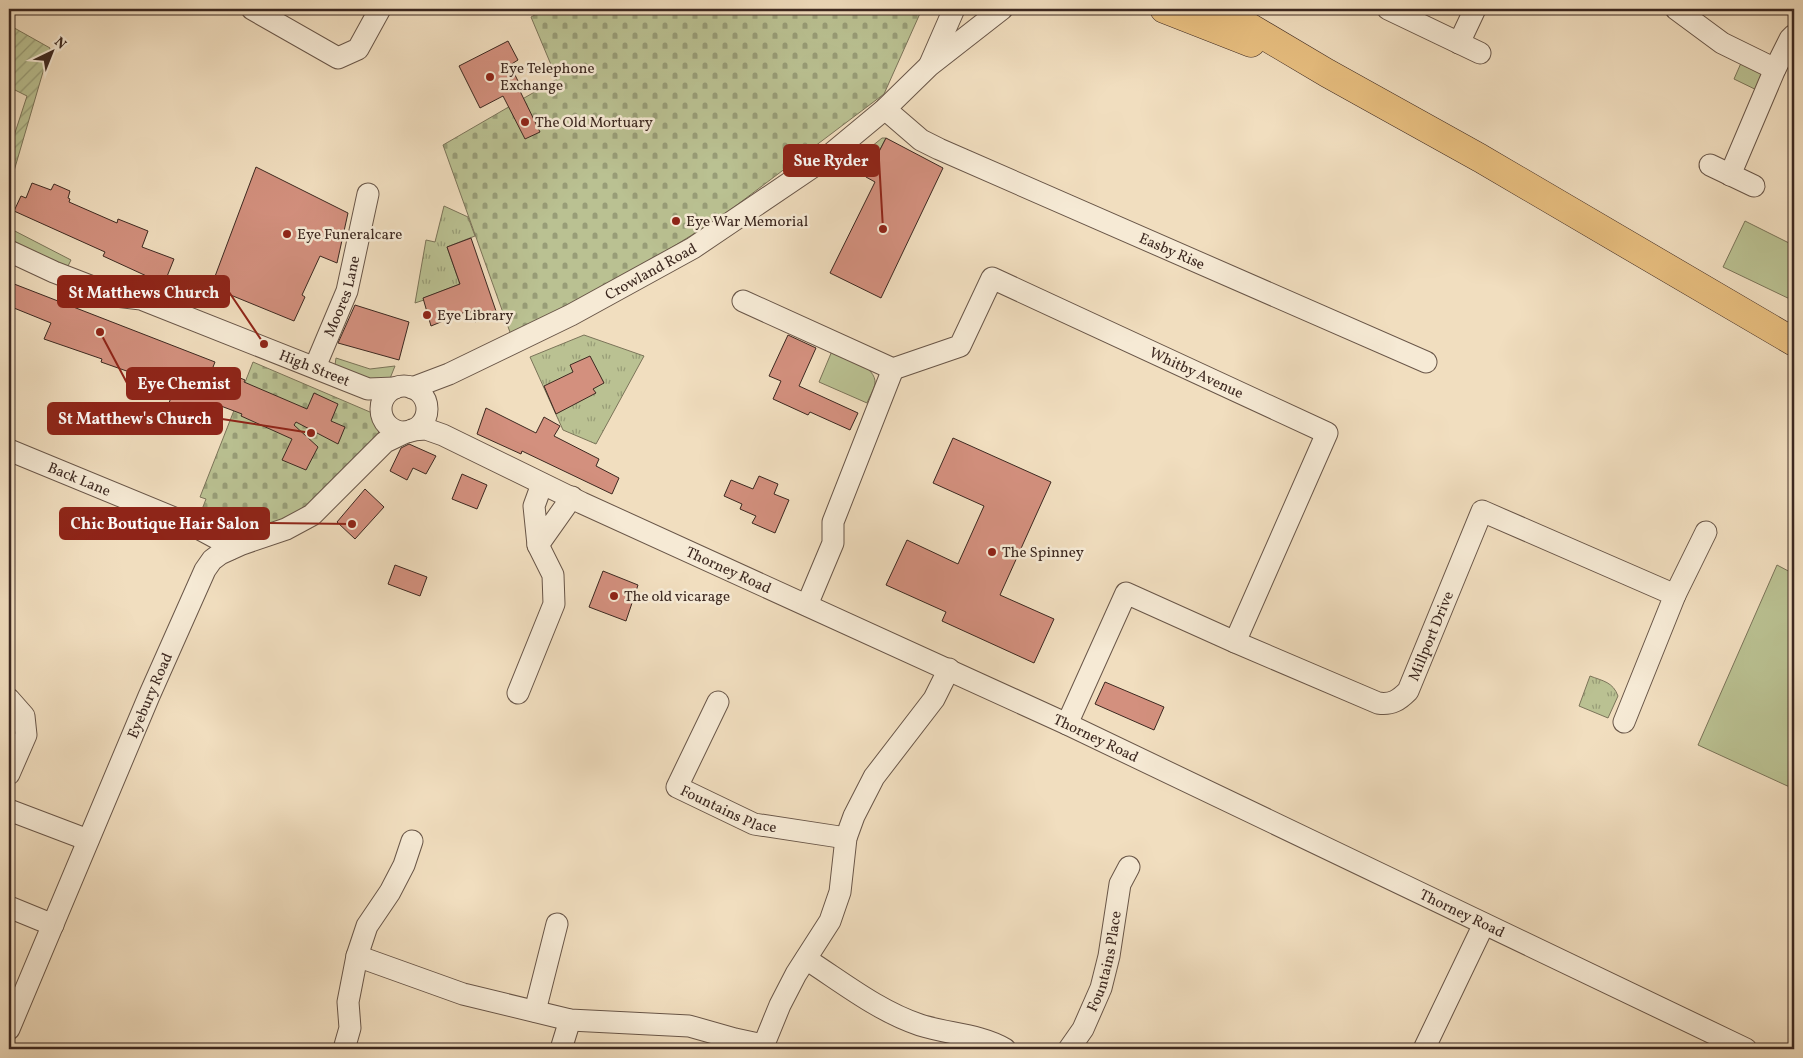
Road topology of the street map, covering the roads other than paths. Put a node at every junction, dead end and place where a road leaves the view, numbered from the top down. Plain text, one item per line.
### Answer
1 (252, 9) edge
2 (380, 9) edge
3 (954, 9) edge
4 (1002, 9) edge
5 (1164, 9) edge
6 (1219, 9) edge
7 (1388, 9) edge
8 (1475, 9) edge
9 (1676, 9) edge
10 (1794, 35) edge
11 (1459, 43) junction
12 (1480, 53) dead end
13 (929, 66) junction
14 (1775, 69) junction
15 (1327, 73) junction
16 (884, 110) junction
17 (1710, 165) dead end
18 (1730, 175) junction
19 (1754, 186) dead end
20 (368, 194) dead end
21 (9, 252) edge
22 (744, 301) dead end
23 (1794, 342) edge
24 (1426, 362) dead end
25 (315, 367) junction
26 (893, 369) junction
27 (399, 399) junction
28 (409, 431) junction
29 (443, 435) junction
30 (386, 442) junction
31 (9, 450) edge
32 (542, 484) junction
33 (572, 497) junction
34 (1706, 532) dead end
35 (538, 545) junction
36 (230, 550) junction
37 (1676, 595) junction
38 (807, 605) junction
39 (1234, 642) junction
40 (949, 669) junction
41 (518, 693) dead end
42 (9, 699) edge
43 (718, 702) dead end
44 (1624, 722) dead end
45 (1067, 724) junction
46 (9, 774) edge
47 (9, 810) edge
48 (846, 838) junction
49 (88, 840) junction
50 (412, 841) dead end
51 (1128, 867) dead end
52 (9, 907) edge
53 (557, 924) dead end
54 (1484, 924) junction
55 (53, 925) junction
56 (357, 956) junction
57 (806, 959) junction
58 (536, 1010) junction
59 (570, 1020) junction
60 (9, 1029) edge
61 (763, 1047) edge
62 (344, 1049) edge
63 (561, 1049) edge
64 (1005, 1049) edge
65 (1069, 1049) edge
66 (1424, 1049) edge
67 (1746, 1049) edge

1 - 2 street
3 - 13 street, Crowland Road
4 - 13 street, Crowland Road
5 - 15 highway
6 - 15 highway
7 - 11 street
8 - 11 street
9 - 14 street
10 - 14 street
11 - 12 street
13 - 16 street, Crowland Road
14 - 18 street
15 - 23 highway
16 - 24 street, Easby Rise
16 - 27 street, Crowland Road
17 - 18 street
18 - 19 street
20 - 25 street, Moores Lane
21 - 25 street, High Street
22 - 26 street
25 - 27 street, High Street
26 - 38 street
26 - 39 street, Whitby Avenue
27 - 28 street, High Street
27 - 28 street
27 - 29 street
27 - 30 street
28 - 29 street, Thorney Road
28 - 30 street, Eyebury Road
29 - 32 street, Thorney Road
30 - 36 street, Eyebury Road
31 - 36 street, Back Lane
32 - 33 street, Thorney Road
32 - 35 street
33 - 35 street
33 - 38 street, Thorney Road
34 - 37 street
35 - 41 street
36 - 49 street, Eyebury Road
37 - 39 street, Millport Drive
37 - 44 street
38 - 40 street, Thorney Road
39 - 45 street, Millport Drive
40 - 45 street, Thorney Road
40 - 48 street
42 - 46 street
43 - 48 street, Fountains Place
45 - 54 street, Thorney Road
47 - 49 street
48 - 57 street
49 - 55 street, Eyebury Road
50 - 56 street
51 - 65 street, Fountains Place
52 - 55 street
53 - 58 street
54 - 66 street
54 - 67 street, Thorney Road
55 - 60 street, Eyebury Road
56 - 58 street
56 - 62 street
57 - 61 street
57 - 64 street
58 - 59 street
59 - 61 street
59 - 63 street

